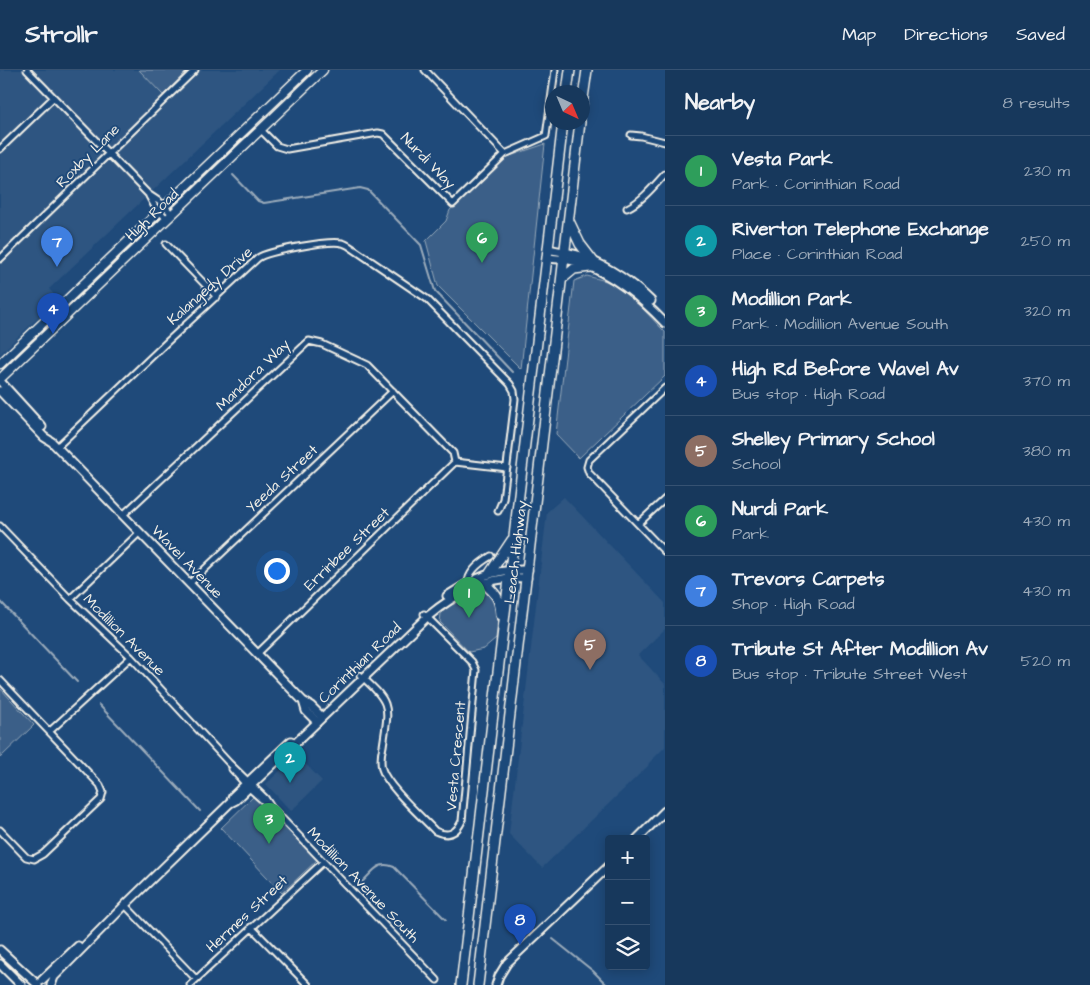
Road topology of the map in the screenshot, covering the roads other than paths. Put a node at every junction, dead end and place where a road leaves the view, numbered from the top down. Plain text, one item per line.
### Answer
1 (27, 70) edge
2 (195, 70) edge
3 (307, 70) edge
4 (323, 70) edge
5 (425, 70) edge
6 (555, 70) edge
7 (570, 70) edge
8 (587, 70) edge
9 (568, 85) edge
10 (585, 85) edge
11 (53, 98) junction
12 (261, 130) junction
13 (563, 130) edge
14 (579, 130) edge
15 (632, 135) dead end
16 (665, 142) edge
17 (0, 149) edge
18 (109, 152) junction
19 (505, 154) junction
20 (665, 174) edge
21 (627, 208) dead end
22 (162, 209) junction
23 (169, 217) junction
24 (569, 221) junction
25 (166, 244) dead end
26 (548, 254) junction
27 (565, 256) junction
28 (0, 259) edge
29 (591, 264) junction
30 (562, 279) junction
31 (217, 297) junction
32 (665, 316) edge
33 (665, 323) edge
34 (0, 364) edge
35 (0, 380) edge
36 (665, 388) edge
37 (0, 391) edge
38 (393, 391) junction
39 (55, 444) junction
40 (455, 462) junction
41 (506, 468) junction
42 (665, 499) edge
43 (498, 511) dead end
44 (123, 515) junction
45 (638, 524) junction
46 (0, 526) edge
47 (139, 533) junction
48 (514, 538) junction
49 (665, 552) edge
50 (491, 556) dead end
51 (490, 573) junction
52 (510, 573) junction
53 (528, 574) junction
54 (468, 583) junction
55 (484, 583) junction
56 (189, 584) junction
57 (70, 599) junction
58 (425, 616) junction
59 (503, 635) junction
60 (257, 654) junction
61 (131, 657) junction
62 (362, 677) junction
63 (0, 680) edge
64 (318, 718) junction
65 (50, 731) junction
66 (249, 785) junction
67 (665, 811) edge
68 (0, 830) edge
69 (641, 835) edge
70 (323, 862) junction
71 (605, 870) edge
72 (125, 905) junction
73 (251, 926) junction
74 (0, 950) edge
75 (0, 964) edge
76 (26, 975) junction
77 (196, 979) junction
78 (436, 980) dead end
79 (40, 983) edge
80 (21, 985) edge
81 (33, 985) edge
82 (51, 985) edge
83 (190, 985) edge
84 (308, 985) edge
85 (461, 985) edge
86 (478, 985) edge
87 (496, 985) edge

1 - 11 street
2 - 18 street, Roxby Lane
3 - 22 main road, High Road
4 - 12 main road, High Road
5 - 19 street
6 - 19 street
7 - 9 highway
8 - 10 highway
11 - 17 street
11 - 18 street
12 - 19 street, Nurdi Way
12 - 23 main road, High Road
13 - 26 highway, Leach Highway
14 - 24 highway, Leach Highway
15 - 16 street
18 - 22 street
18 - 28 street, Roxby Lane
20 - 21 street
22 - 23 street
22 - 34 main road, High Road
23 - 35 main road, High Road
24 - 27 highway, Leach Highway
24 - 29 highway
25 - 31 street
26 - 27 street
26 - 48 highway, Leach Highway
27 - 29 street
27 - 30 highway, Leach Highway
29 - 30 highway
29 - 32 street
29 - 33 street
30 - 53 highway, Leach Highway
31 - 39 street, Kalangedy Drive
31 - 41 street, Kalangedy Drive
35 - 39 street, Wavel Avenue
36 - 45 street
37 - 39 street, Wavel Avenue
38 - 40 street, Mandora Way
38 - 44 street, Mandora Way
38 - 56 street, Yeeda Street
39 - 44 street, Wavel Avenue
40 - 41 street
40 - 60 street, Errinbee Street
41 - 43 street, Kalangedy Drive
42 - 45 street
44 - 47 street, Wavel Avenue
45 - 49 street
46 - 57 street, Modillion Avenue
47 - 56 street, Wavel Avenue
47 - 57 street
48 - 51 highway
48 - 52 highway, Leach Highway
50 - 54 street, Corinthian Road
51 - 52 street, Corinthian Road
51 - 54 street, Corinthian Road
52 - 53 street, Corinthian Road
52 - 55 street, Corinthian Road
52 - 59 highway, Leach Highway
53 - 86 highway, Leach Highway
54 - 58 street, Corinthian Road
55 - 58 street, Corinthian Road
55 - 59 highway
56 - 60 street, Wavel Avenue
57 - 61 street, Modillion Avenue
58 - 62 street, Corinthian Road
58 - 62 street, Vesta Crescent
59 - 85 highway, Leach Highway
60 - 64 street, Wavel Avenue
61 - 65 street
61 - 66 street, Modillion Avenue
62 - 64 street, Corinthian Road
63 - 65 street
64 - 66 street, Corinthian Road
65 - 68 street
66 - 70 street, Modillion Avenue South
66 - 72 street, Corinthian Road
67 - 69 street
70 - 73 street, Hermes Street
70 - 78 street, Modillion Avenue South
71 - 87 street
72 - 77 street
72 - 79 street, Corinthian Road
72 - 82 street, Corinthian Road
73 - 77 street, Hermes Street
73 - 84 street
74 - 76 street
75 - 80 street
76 - 79 street
76 - 81 street
77 - 83 street, Hermes Street

